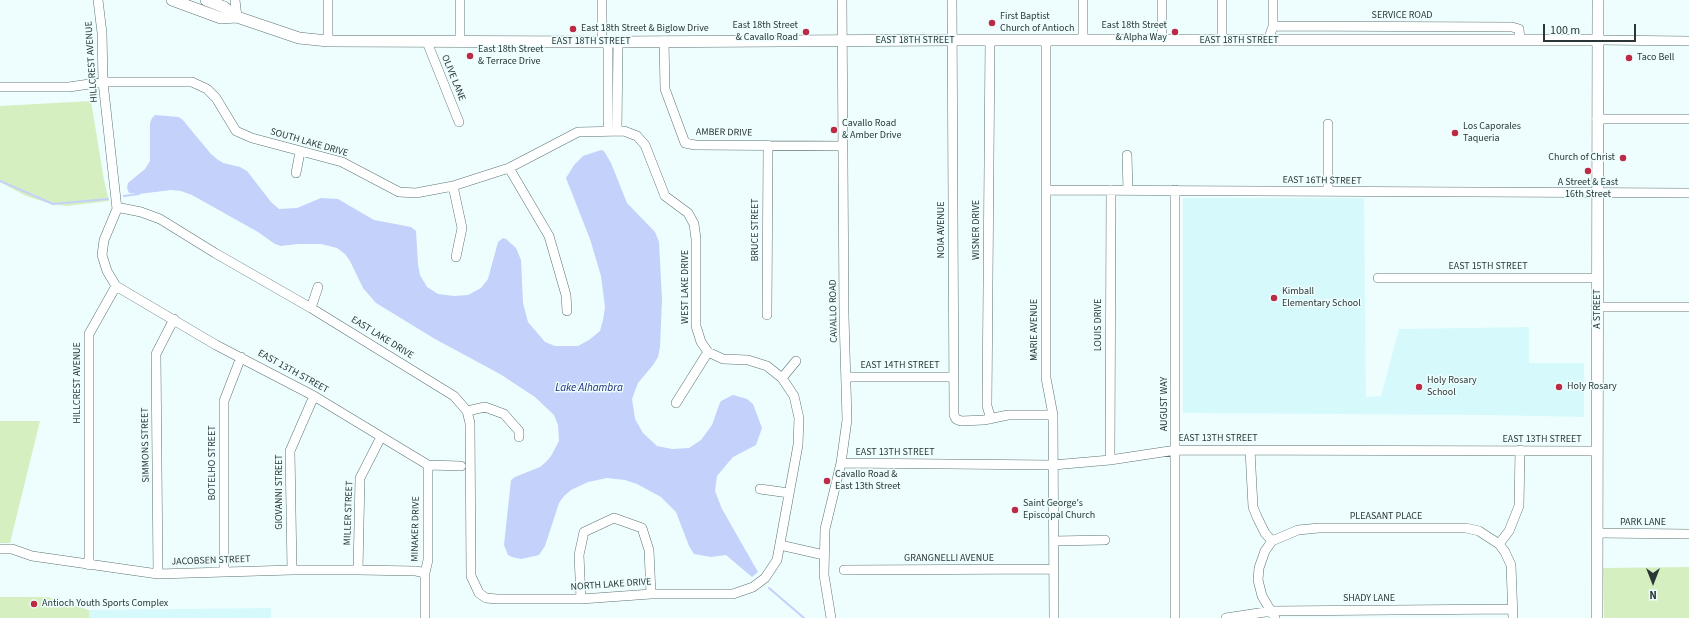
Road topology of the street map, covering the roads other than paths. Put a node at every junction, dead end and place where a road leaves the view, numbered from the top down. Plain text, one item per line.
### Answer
1 (98, 0) edge
2 (172, 0) edge
3 (206, 0) edge
4 (235, 0) edge
5 (328, 0) edge
6 (460, 0) edge
7 (602, 0) edge
8 (842, 0) edge
9 (952, 0) edge
10 (1083, 0) edge
11 (1162, 0) edge
12 (1222, 0) edge
13 (1273, 0) edge
14 (1598, 0) edge
15 (237, 18) junction
16 (1273, 26) junction
17 (952, 40) junction
18 (990, 40) junction
19 (1083, 40) junction
20 (1162, 40) junction
21 (1520, 40) junction
22 (1598, 40) junction
23 (328, 41) junction
24 (664, 41) junction
25 (842, 41) junction
26 (1046, 41) junction
27 (1222, 41) junction
28 (1268, 41) junction
29 (1689, 41) edge
30 (427, 42) junction
31 (460, 42) junction
32 (609, 42) junction
33 (103, 82) junction
34 (0, 87) edge
35 (1597, 119) junction
36 (1689, 119) edge
37 (459, 122) dead end
38 (1328, 124) dead end
39 (612, 130) junction
40 (768, 145) junction
41 (843, 146) junction
42 (300, 152) junction
43 (1127, 155) dead end
44 (510, 168) junction
45 (296, 173) dead end
46 (453, 186) junction
47 (1046, 190) junction
48 (1111, 190) junction
49 (1128, 190) junction
50 (1175, 190) junction
51 (1328, 192) junction
52 (1598, 193) junction
53 (1689, 193) edge
54 (116, 209) junction
55 (456, 257) dead end
56 (1378, 278) dead end
57 (1598, 278) junction
58 (116, 286) junction
59 (318, 287) dead end
60 (1598, 307) junction
61 (1689, 307) edge
62 (311, 308) junction
63 (566, 311) dead end
64 (766, 315) dead end
65 (174, 319) junction
66 (708, 352) junction
67 (241, 357) junction
68 (796, 361) dead end
69 (953, 376) junction
70 (847, 377) junction
71 (782, 378) junction
72 (314, 396) junction
73 (676, 403) dead end
74 (467, 411) junction
75 (1053, 415) junction
76 (991, 419) junction
77 (381, 437) junction
78 (519, 437) dead end
79 (1176, 450) junction
80 (1250, 450) junction
81 (1520, 450) junction
82 (1597, 451) junction
83 (1110, 460) junction
84 (841, 463) junction
85 (428, 465) junction
86 (1053, 465) junction
87 (461, 466) dead end
88 (760, 490) dead end
89 (789, 494) junction
90 (1597, 533) junction
91 (1689, 534) edge
92 (1105, 540) dead end
93 (1272, 540) junction
94 (1054, 541) junction
95 (1499, 544) junction
96 (780, 545) junction
97 (0, 549) edge
98 (824, 555) junction
99 (88, 565) junction
100 (1054, 569) junction
101 (292, 570) junction
102 (358, 570) junction
103 (844, 570) dead end
104 (224, 572) junction
105 (424, 573) junction
106 (158, 574) junction
107 (651, 594) junction
108 (581, 599) junction
109 (1513, 614) edge
110 (1274, 615) edge
111 (425, 618) edge
112 (831, 618) edge
113 (1054, 618) edge
114 (1175, 618) edge
115 (1226, 618) edge
116 (1597, 618) edge

1 - 33 street, HILLCREST AVENUE
2 - 15 main road, EAST 18TH STREET
3 - 15 main road, EAST 18TH STREET
4 - 15 street
5 - 23 street
6 - 31 street
7 - 32 street
8 - 25 street, CAVALLO ROAD
9 - 17 street, NOIA AVENUE
10 - 19 street
11 - 20 street
12 - 27 street
13 - 16 street
14 - 22 main road, A STREET
15 - 23 main road, EAST 18TH STREET
16 - 21 street, SERVICE ROAD
16 - 28 street
17 - 18 main road, EAST 18TH STREET
17 - 25 main road, EAST 18TH STREET
17 - 69 street, NOIA AVENUE
18 - 26 main road, EAST 18TH STREET
18 - 76 street, WISNER DRIVE
19 - 20 main road, EAST 18TH STREET
19 - 26 main road, EAST 18TH STREET
20 - 27 main road, EAST 18TH STREET
21 - 22 main road, EAST 18TH STREET
21 - 28 main road, EAST 18TH STREET
22 - 29 street
22 - 35 main road, A STREET
23 - 30 main road, EAST 18TH STREET
24 - 25 main road, EAST 18TH STREET
24 - 32 main road, EAST 18TH STREET
24 - 40 street, AMBER DRIVE
25 - 41 street, CAVALLO ROAD
26 - 47 street, MARIE AVENUE
27 - 28 main road, EAST 18TH STREET
30 - 31 main road, EAST 18TH STREET
30 - 37 street, OLIVE LANE
31 - 32 main road, EAST 18TH STREET
32 - 39 street
33 - 34 street, SOUTH LAKE DRIVE
33 - 42 street, SOUTH LAKE DRIVE
33 - 54 street, HILLCREST AVENUE
35 - 36 street
35 - 52 main road, A STREET
38 - 51 street
39 - 44 street, SOUTH LAKE DRIVE
39 - 66 street, WEST LAKE DRIVE
40 - 41 street, AMBER DRIVE
40 - 64 street, BRUCE STREET
41 - 70 street, CAVALLO ROAD
42 - 45 street
42 - 46 street, SOUTH LAKE DRIVE
43 - 49 street
44 - 46 street, SOUTH LAKE DRIVE
44 - 63 street
46 - 55 street
47 - 48 street, EAST 16TH STREET
47 - 75 street, MARIE AVENUE
48 - 49 street, EAST 16TH STREET
48 - 83 street, LOUIS DRIVE
49 - 50 street, EAST 16TH STREET
50 - 51 street, EAST 16TH STREET
50 - 79 street, AUGUST WAY
51 - 52 street, EAST 16TH STREET
52 - 53 street, EAST 16TH STREET
52 - 57 main road, A STREET
54 - 58 street, HILLCREST AVENUE
54 - 62 street, EAST LAKE DRIVE
56 - 57 street, EAST 15TH STREET
57 - 60 main road, A STREET
58 - 65 street, EAST 13TH STREET
58 - 99 street, HILLCREST AVENUE
59 - 62 street
60 - 61 street
60 - 82 main road, A STREET
62 - 74 street, EAST LAKE DRIVE
65 - 67 street, EAST 13TH STREET
65 - 106 street, SIMMONS STREET
66 - 71 street
66 - 73 street
67 - 72 street, EAST 13TH STREET
67 - 104 street, BOTELHO STREET
68 - 71 street
69 - 70 street, EAST 14TH STREET
69 - 76 street, NOIA AVENUE
70 - 84 street, CAVALLO ROAD
71 - 89 street
72 - 77 street, EAST 13TH STREET
72 - 101 street, GIOVANNI STREET
74 - 78 street
74 - 108 street, NORTH LAKE DRIVE
75 - 76 street
75 - 86 street, MARIE AVENUE
77 - 85 street, EAST 13TH STREET
77 - 102 street, MILLER STREET
79 - 80 street, EAST 13TH STREET
79 - 83 street, EAST 13TH STREET
79 - 114 street, AUGUST WAY
80 - 81 street, EAST 13TH STREET
80 - 93 street
81 - 82 street, EAST 13TH STREET
81 - 95 street
82 - 90 main road, A STREET
83 - 86 street, EAST 13TH STREET
84 - 86 street, EAST 13TH STREET
84 - 98 street, CAVALLO ROAD
85 - 87 street, EAST 13TH STREET
85 - 105 street, MINAKER DRIVE
86 - 94 street, MARIE AVENUE
88 - 89 street
89 - 96 street
90 - 91 street, PARK LANE
90 - 116 main road, A STREET
92 - 94 street
93 - 95 street, PLEASANT PLACE
93 - 110 street
94 - 100 street, MARIE AVENUE
95 - 109 street
96 - 98 street
96 - 107 street, NORTH LAKE DRIVE
97 - 99 street, JACOBSEN STREET
98 - 112 street, CAVALLO ROAD
99 - 106 street, JACOBSEN STREET
100 - 103 street, GRANGNELLI AVENUE
100 - 113 street, MARIE AVENUE
101 - 102 street, JACOBSEN STREET
101 - 104 street, JACOBSEN STREET
102 - 105 street, JACOBSEN STREET
104 - 106 street, JACOBSEN STREET
105 - 111 street, MINAKER DRIVE
107 - 108 street, NORTH LAKE DRIVE
107 - 108 street
109 - 110 street, SHADY LANE
110 - 115 street, SHADY LANE

